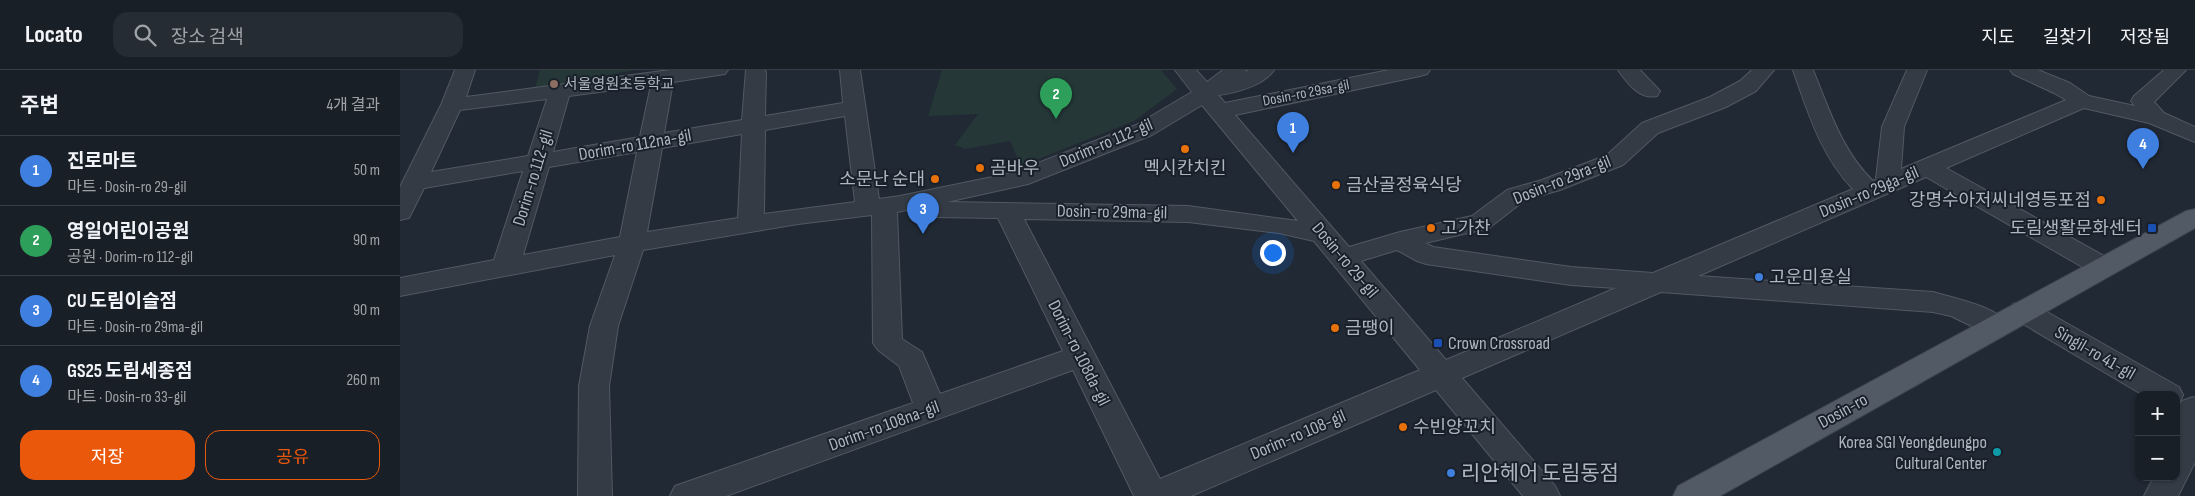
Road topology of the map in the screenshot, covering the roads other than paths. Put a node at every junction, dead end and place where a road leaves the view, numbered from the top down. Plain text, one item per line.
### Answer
1 (465, 70) edge
2 (718, 70) edge
3 (850, 70) edge
4 (1185, 70) edge
5 (1236, 70) edge
6 (1264, 70) edge
7 (1420, 70) edge
8 (1628, 70) edge
9 (1764, 70) edge
10 (1803, 70) edge
11 (1917, 70) edge
12 (2020, 70) edge
13 (2176, 70) edge
14 (755, 72) dead end
15 (663, 78) junction
16 (560, 91) junction
17 (1649, 91) dead end
18 (2082, 101) junction
19 (1213, 102) junction
20 (452, 105) junction
21 (855, 108) junction
22 (2156, 118) junction
23 (754, 125) junction
24 (2195, 135) edge
25 (651, 142) junction
26 (538, 161) junction
27 (1926, 167) junction
28 (416, 182) junction
29 (1879, 188) junction
30 (884, 206) junction
31 (1007, 210) junction
32 (400, 212) edge
33 (2195, 217) edge
34 (751, 224) junction
35 (1324, 235) junction
36 (1400, 240) junction
37 (632, 243) junction
38 (1344, 258) junction
39 (506, 266) junction
40 (2103, 267) junction
41 (1655, 283) junction
42 (400, 287) edge
43 (2023, 311) junction
44 (1996, 326) junction
45 (1080, 356) junction
46 (1441, 374) junction
47 (2183, 403) edge
48 (932, 409) junction
49 (2180, 459) edge
50 (2169, 481) edge
51 (595, 496) edge
52 (687, 496) edge
53 (1151, 496) edge
54 (1156, 496) edge
55 (1542, 496) edge
56 (1690, 496) edge
57 (2161, 496) edge

1 - 20 street
2 - 15 street
3 - 21 street
4 - 19 street, Dosin-ro 29-gil
5 - 19 street
6 - 19 street
7 - 19 street, Dosin-ro 29sa-gil
8 - 17 street
9 - 36 street, Dosin-ro 29ra-gil
10 - 29 street
11 - 29 street
12 - 18 street
13 - 22 street
14 - 23 street
15 - 16 street
15 - 25 street
16 - 20 street
16 - 26 street, Dorim-ro 112-gil
18 - 22 street
18 - 27 street, Dosin-ro 29ga-gil
19 - 30 street, Dorim-ro 112-gil
19 - 35 street, Dosin-ro 29-gil
20 - 28 street
21 - 23 street, Dorim-ro 112na-gil
21 - 30 street
22 - 24 street
23 - 25 street, Dorim-ro 112na-gil
23 - 34 street
25 - 26 street, Dorim-ro 112na-gil
25 - 37 street
26 - 28 street, Dorim-ro 112na-gil
26 - 39 street, Dorim-ro 112-gil
27 - 29 street, Dosin-ro 29ga-gil
27 - 40 street
28 - 32 street
29 - 41 street, Dosin-ro 29ga-gil
30 - 31 street, Dosin-ro 29ma-gil
30 - 34 street, Dorim-ro 112-gil
30 - 48 street
31 - 35 street, Dosin-ro 29ma-gil
31 - 45 street, Dorim-ro 108da-gil
33 - 40 main road, Dosin-ro
34 - 37 street, Dorim-ro 112-gil
35 - 38 street, Dosin-ro 29-gil
36 - 38 street, Dosin-ro 29ra-gil
36 - 41 street, Dosin-ro 29ga-gil
37 - 39 street, Dorim-ro 112-gil
37 - 51 street
38 - 46 street, Dosin-ro 29-gil
39 - 42 street, Dorim-ro 112-gil
40 - 43 main road, Dosin-ro
41 - 44 street
41 - 46 street, Dosin-ro 29ga-gil
43 - 44 main road, Dosin-ro
43 - 47 street, Singil-ro 41-gil
44 - 56 main road, Dosin-ro
45 - 48 street, Dorim-ro 108na-gil
45 - 53 street, Dorim-ro 108da-gil
46 - 54 street, Dorim-ro 108-gil
46 - 55 street, Dosin-ro 29-gil
47 - 49 street, Singil-ro 41-gil
48 - 52 street, Dorim-ro 108na-gil
50 - 57 street

